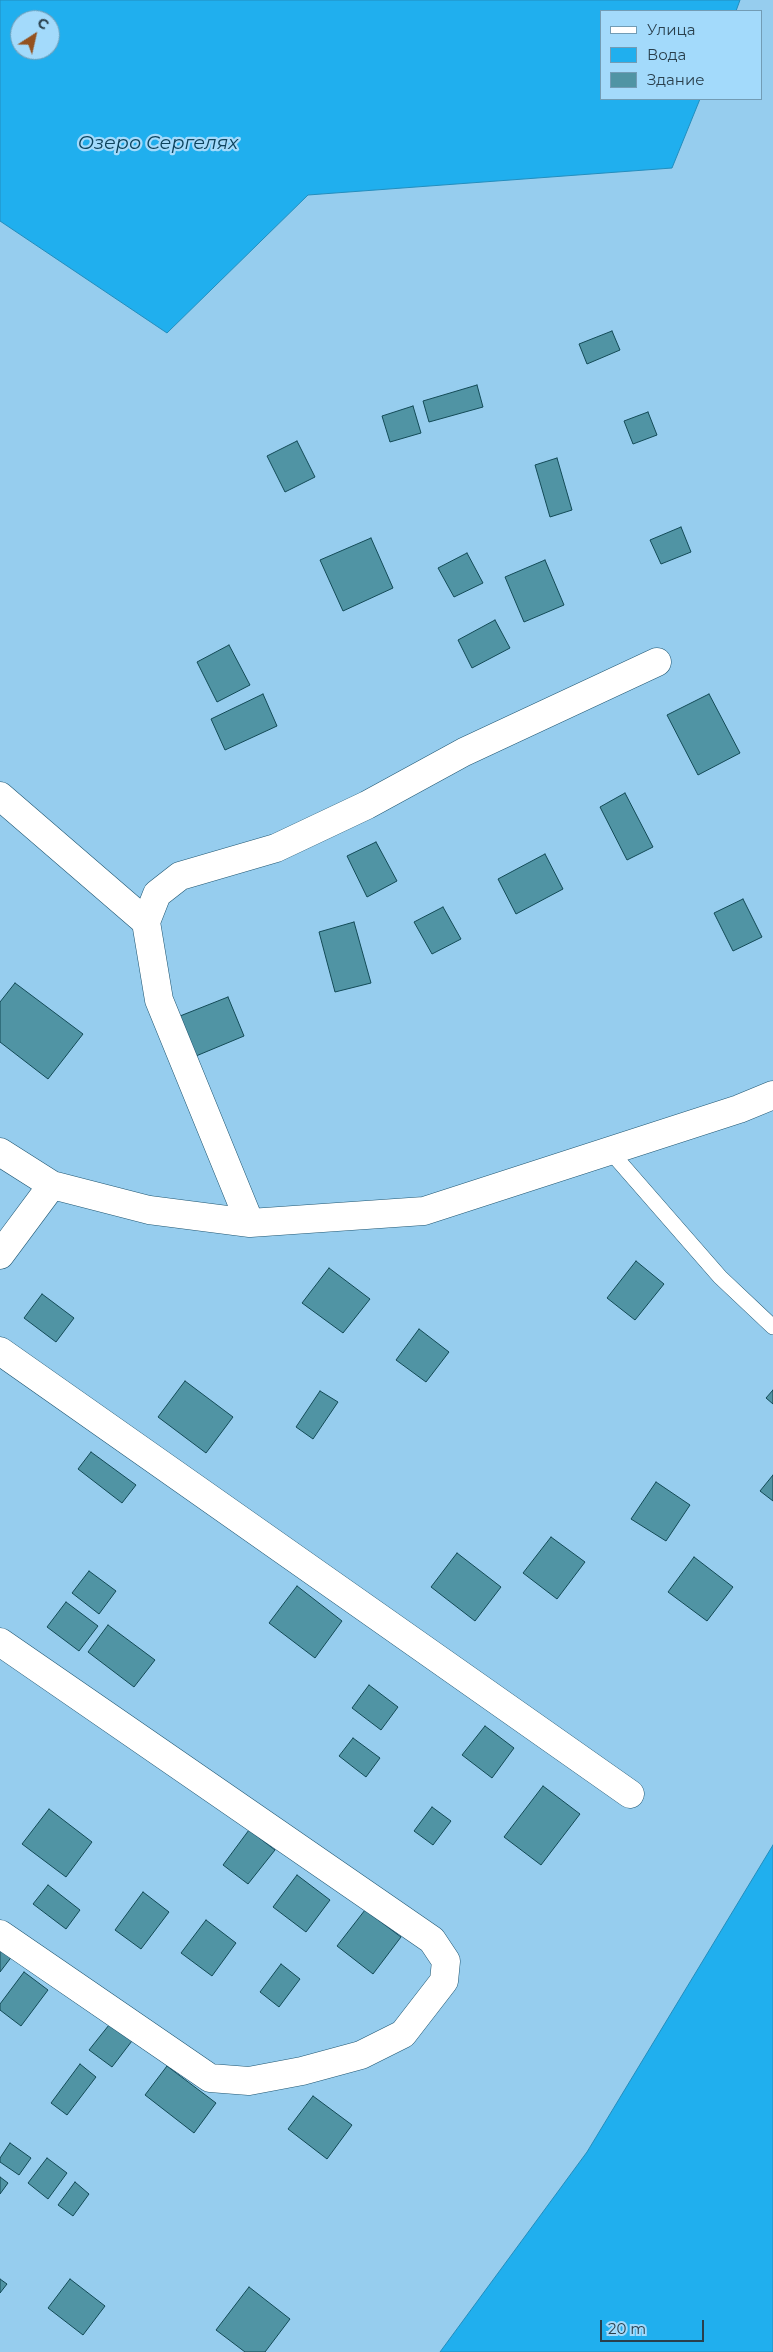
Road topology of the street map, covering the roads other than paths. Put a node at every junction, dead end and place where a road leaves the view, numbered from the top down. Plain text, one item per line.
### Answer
1 (657, 662) dead end
2 (0, 796) edge
3 (146, 922) junction
4 (773, 1095) edge
5 (610, 1150) junction
6 (0, 1152) edge
7 (52, 1185) junction
8 (250, 1223) junction
9 (0, 1255) edge
10 (773, 1327) edge
11 (0, 1351) edge
12 (0, 1642) edge
13 (630, 1794) dead end
14 (0, 1934) edge

1 - 3 street
2 - 3 street
3 - 8 street
4 - 5 street
5 - 8 street
5 - 10 lane
6 - 7 street
7 - 8 street
7 - 9 street
11 - 13 street
12 - 14 street

